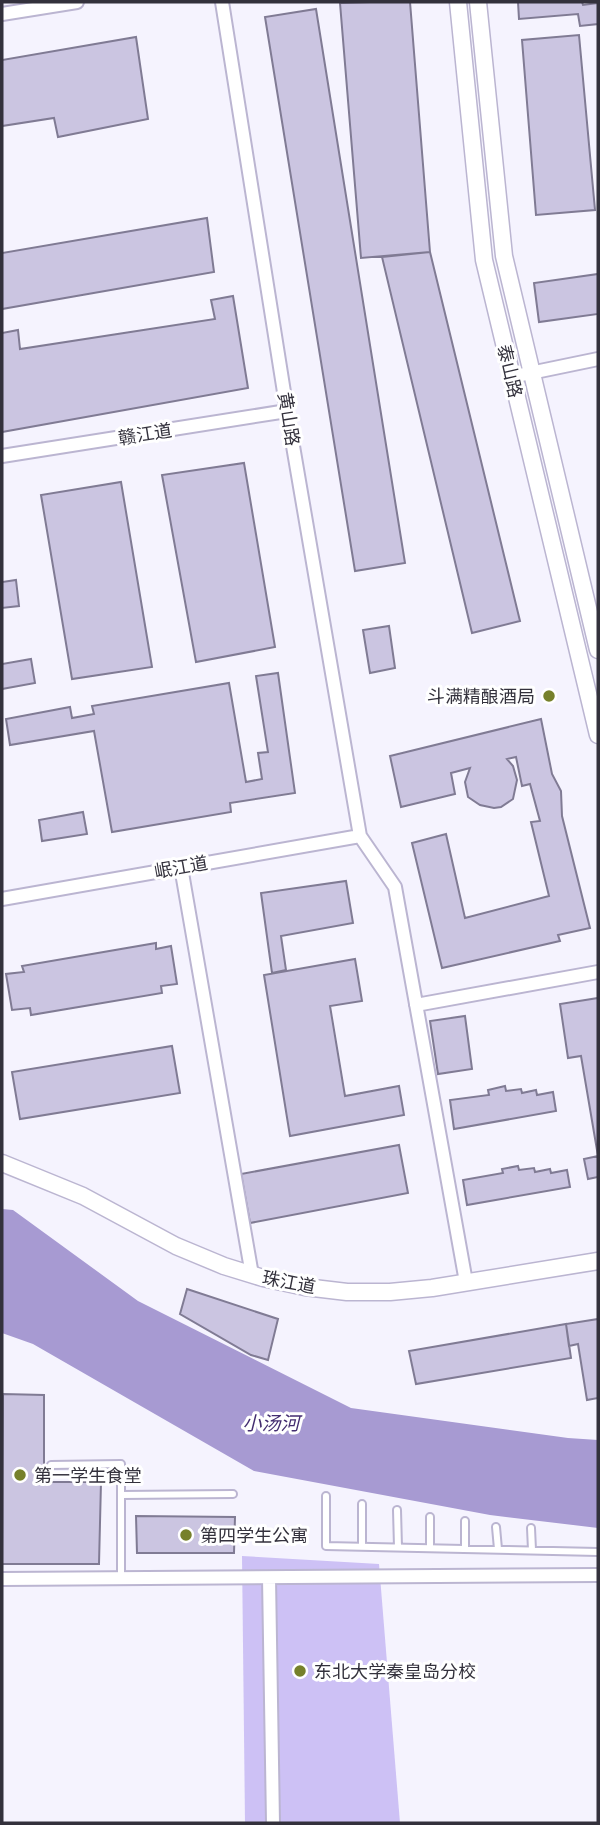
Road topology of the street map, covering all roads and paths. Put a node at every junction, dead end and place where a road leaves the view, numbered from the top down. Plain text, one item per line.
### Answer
1 (77, 2) edge
2 (222, 2) edge
3 (458, 2) edge
4 (478, 2) edge
5 (2, 14) edge
6 (598, 359) edge
7 (532, 373) junction
8 (511, 377) junction
9 (287, 411) junction
10 (2, 456) edge
11 (598, 650) edge
12 (598, 734) edge
13 (360, 836) junction
14 (181, 867) junction
15 (2, 898) edge
16 (598, 972) edge
17 (416, 1005) junction
18 (2, 1163) edge
19 (598, 1261) edge
20 (252, 1275) junction
21 (466, 1282) junction
22 (51, 1465) dead end
23 (233, 1494) dead end
24 (121, 1496) junction
25 (326, 1496) dead end
26 (362, 1504) dead end
27 (397, 1510) dead end
28 (430, 1517) dead end
29 (465, 1521) dead end
30 (496, 1527) dead end
31 (531, 1528) dead end
32 (362, 1547) junction
33 (398, 1547) junction
34 (430, 1548) junction
35 (465, 1549) junction
36 (498, 1549) junction
37 (532, 1550) junction
38 (598, 1552) edge
39 (598, 1575) edge
40 (121, 1577) junction
41 (270, 1578) junction
42 (2, 1579) edge
43 (274, 1823) edge

1 - 5 street
2 - 9 street, 黄山路
3 - 8 street, 泰山路
4 - 7 street
6 - 7 street
7 - 8 street
7 - 11 street
8 - 12 street, 泰山路
9 - 10 street, 赣江道
9 - 13 street, 黄山路
13 - 14 street, 岷江道
13 - 17 street
14 - 15 street, 岷江道
14 - 20 street
16 - 17 street
17 - 21 street
18 - 20 street, 珠江道
19 - 21 street, 珠江道
20 - 21 street, 珠江道
22 - 24 lane
23 - 24 lane
24 - 40 lane
25 - 32 lane
26 - 32 lane
27 - 33 lane
28 - 34 lane
29 - 35 lane
30 - 36 lane
31 - 37 lane
32 - 33 lane
33 - 34 lane
34 - 35 lane
35 - 36 lane
36 - 37 lane
37 - 38 lane
39 - 41 street
40 - 41 street
40 - 42 street
41 - 43 street

